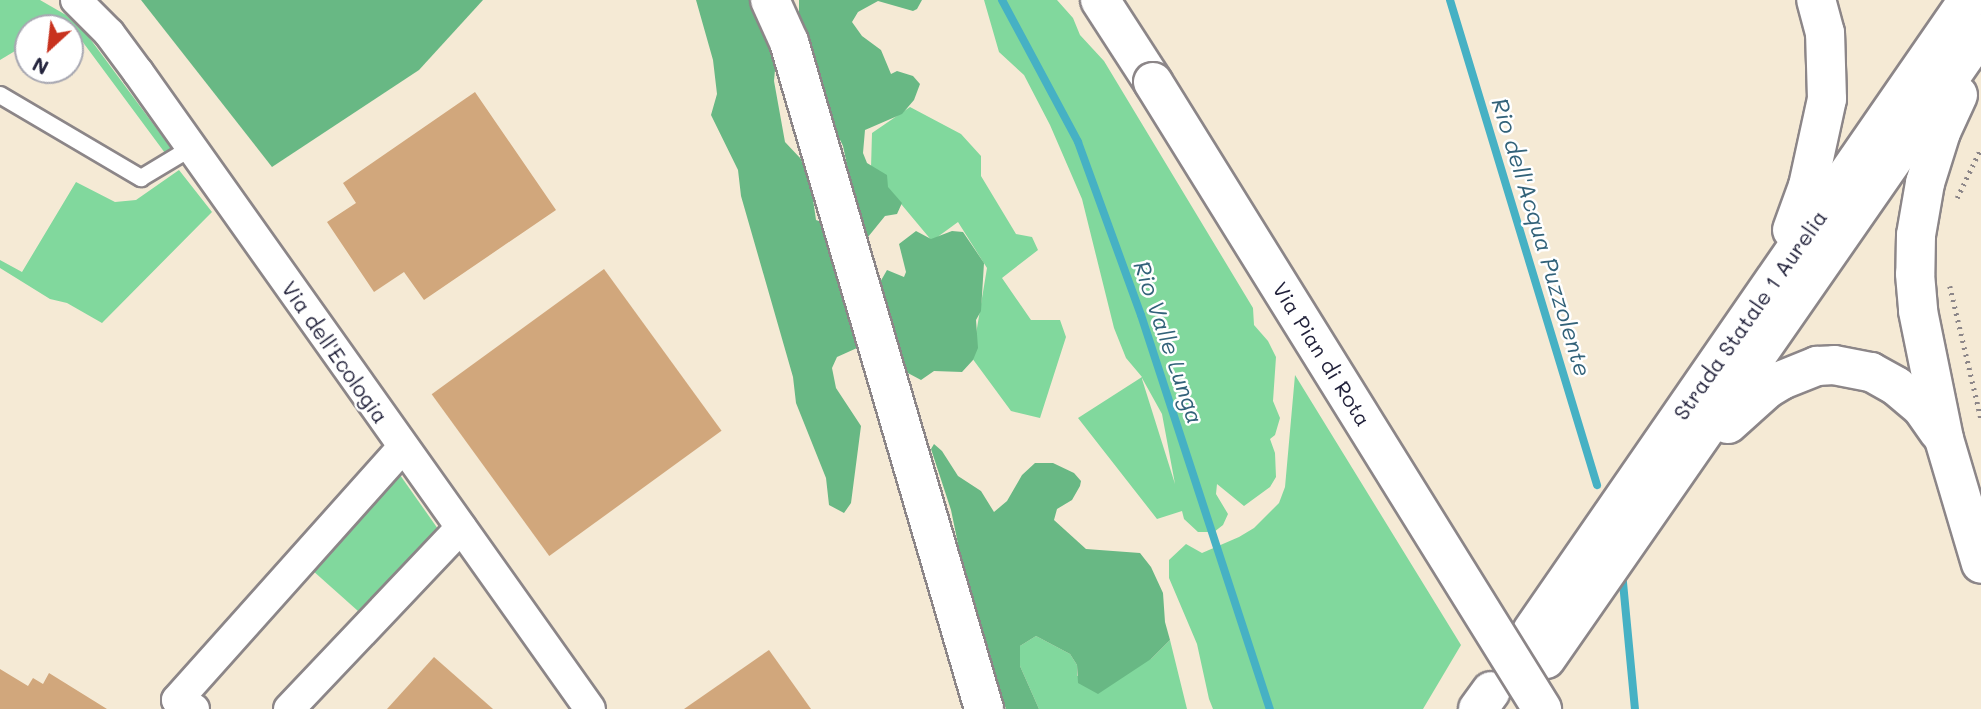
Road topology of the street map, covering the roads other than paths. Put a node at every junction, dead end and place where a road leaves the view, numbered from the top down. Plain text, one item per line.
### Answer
1 (76, 0) edge
2 (770, 0) edge
3 (786, 0) edge
4 (1100, 0) edge
5 (1816, 0) edge
6 (1968, 0) edge
7 (1981, 33) edge
8 (789, 42) junction
9 (1981, 52) edge
10 (0, 95) edge
11 (191, 148) junction
12 (1756, 307) junction
13 (1944, 439) junction
14 (402, 448) junction
15 (1650, 511) junction
16 (461, 528) junction
17 (1981, 564) edge
18 (194, 709) edge
19 (289, 709) edge
20 (590, 709) edge
21 (984, 709) edge
22 (1542, 709) edge

1 - 11 street, Via dell'Ecologia
2 - 8 main road
3 - 8 main road
4 - 22 main road, Via Pian di Rota, bridge
5 - 12 main road
6 - 12 main road, Strada Statale 1 Aurelia
7 - 15 main road, Strada Statale 1 Aurelia
8 - 21 main road
9 - 13 main road
10 - 11 lane
11 - 14 street, Via dell'Ecologia
12 - 15 main road, Strada Statale 1 Aurelia
13 - 15 main road
13 - 17 main road
14 - 16 street, Via dell'Ecologia
14 - 18 street
16 - 19 street
16 - 20 street, Via dell'Ecologia

